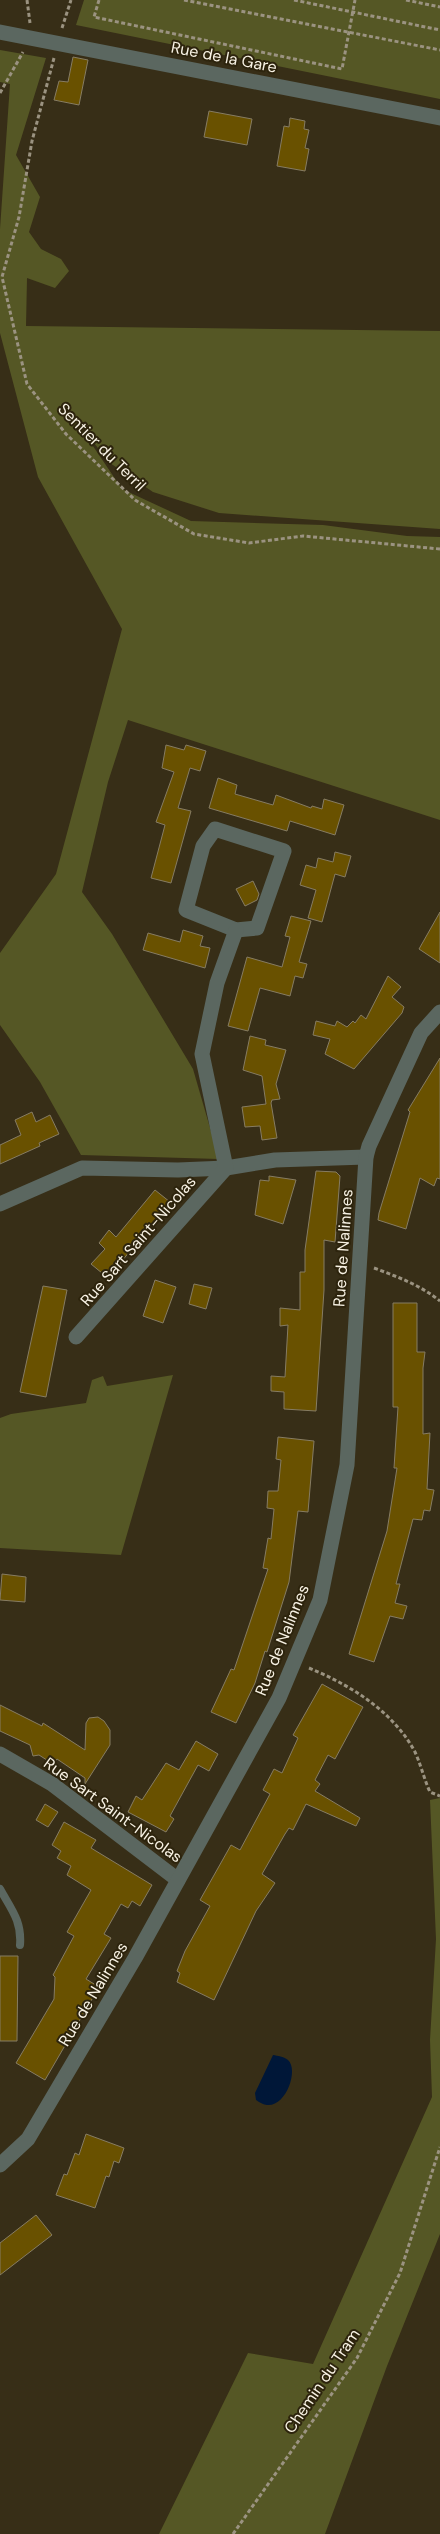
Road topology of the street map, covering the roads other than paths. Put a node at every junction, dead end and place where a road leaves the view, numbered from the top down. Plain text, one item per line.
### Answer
1 (0, 32) edge
2 (440, 118) edge
3 (236, 930) junction
4 (440, 1012) edge
5 (366, 1157) junction
6 (226, 1168) junction
7 (0, 1204) edge
8 (76, 1337) dead end
9 (0, 1754) edge
10 (178, 1880) junction
11 (0, 1889) edge
12 (20, 1945) dead end
13 (0, 2165) edge

1 - 2 street, Rue de la Gare
3 - 3 street
3 - 6 street
4 - 5 street, Rue de Nalinnes
5 - 6 street, Rue Sart Saint-Nicolas
5 - 10 street, Rue de Nalinnes
6 - 7 street, Rue Sart Saint-Nicolas
6 - 8 street, Rue Sart Saint-Nicolas
9 - 10 street, Rue Sart Saint-Nicolas
10 - 13 street, Rue de Nalinnes
11 - 12 lane

